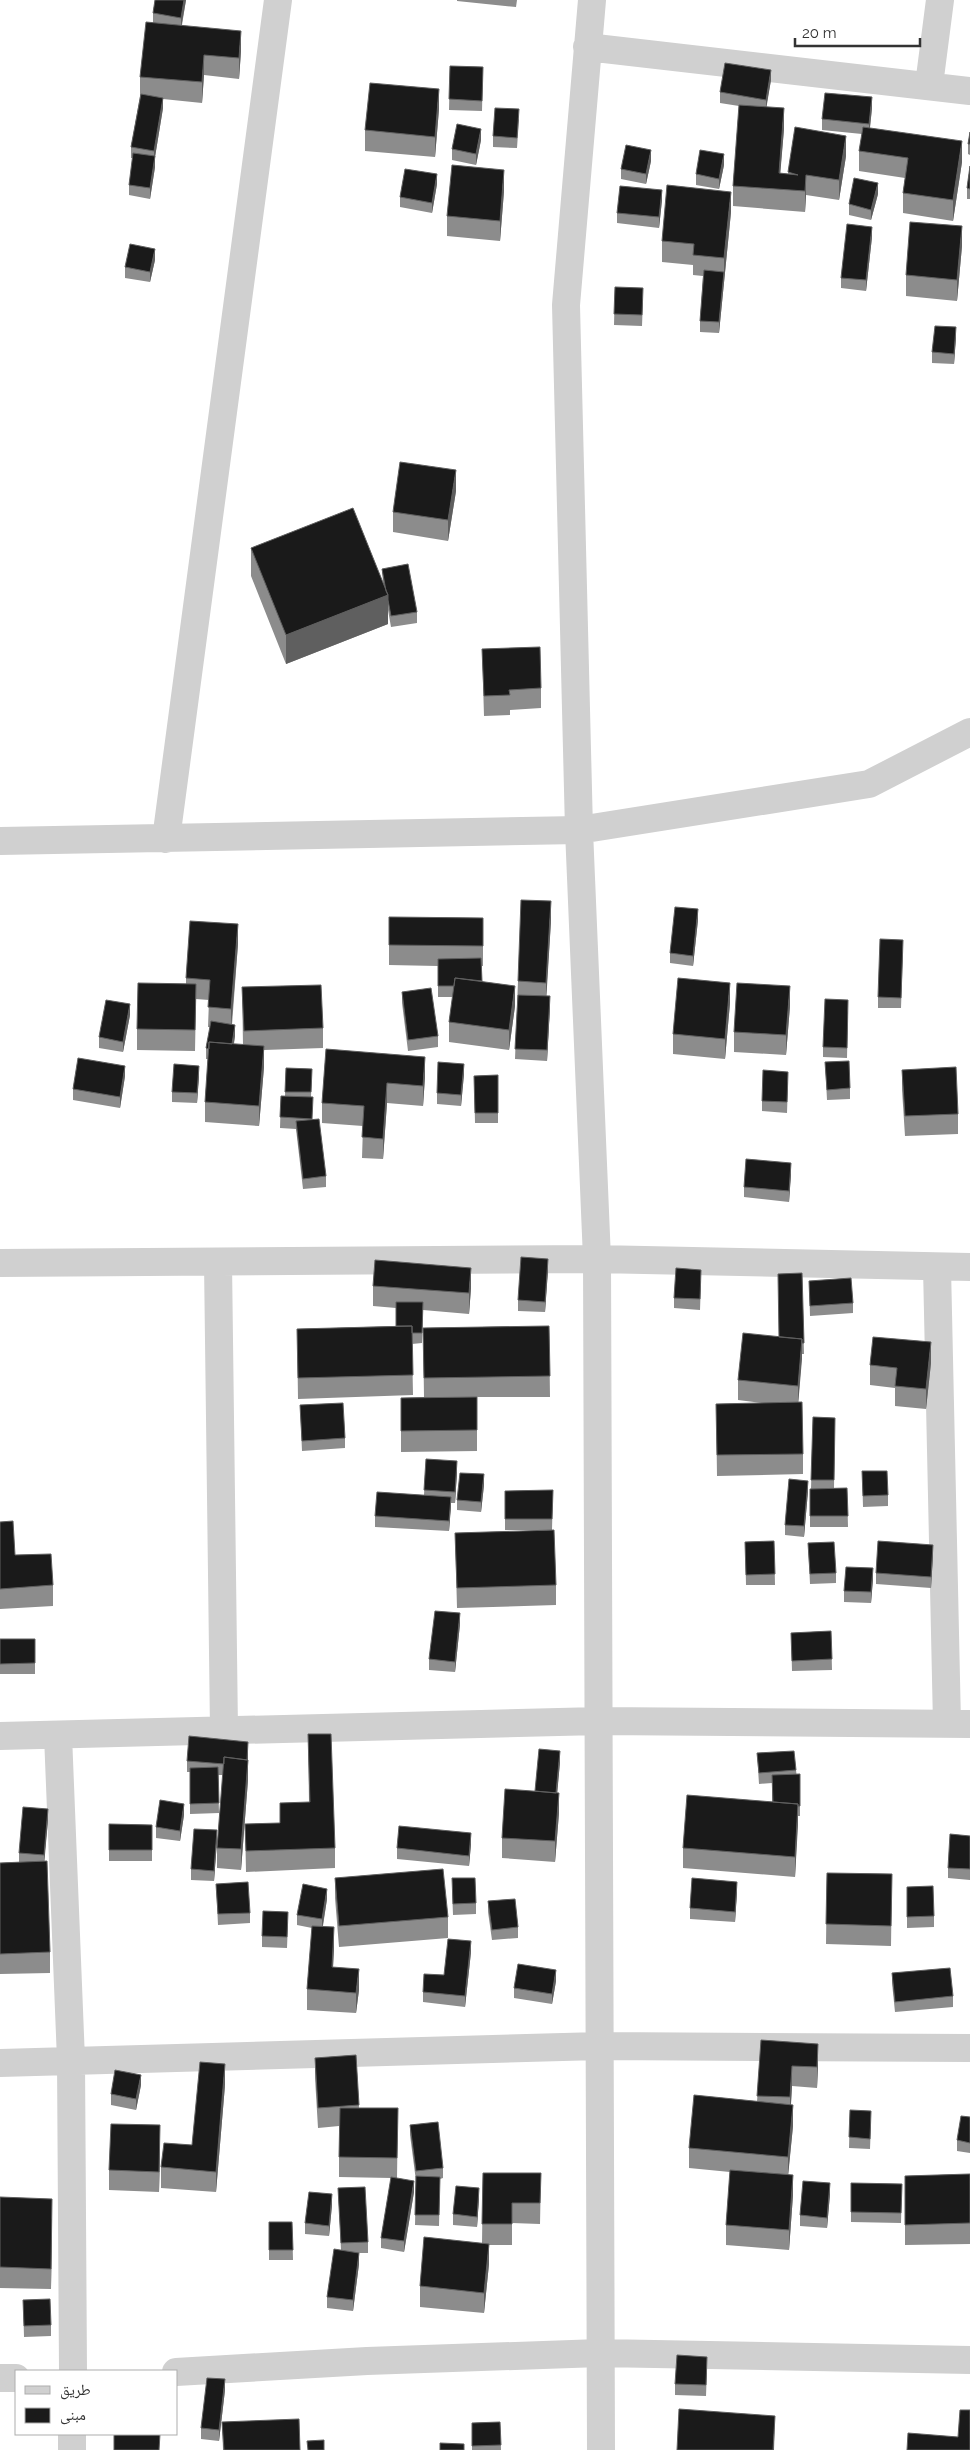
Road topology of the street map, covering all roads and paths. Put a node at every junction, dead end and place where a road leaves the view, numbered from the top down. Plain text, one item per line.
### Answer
1 (278, 0) edge
2 (592, 0) edge
3 (940, 0) edge
4 (587, 47) junction
5 (929, 85) junction
6 (970, 91) edge
7 (970, 732) edge
8 (579, 830) junction
9 (166, 839) junction
10 (0, 841) edge
11 (597, 1259) junction
12 (218, 1262) junction
13 (0, 1263) edge
14 (970, 1266) edge
15 (937, 1267) junction
16 (599, 1721) junction
17 (959, 1724) edge
18 (224, 1730) junction
19 (58, 1735) junction
20 (0, 1736) edge
21 (599, 2046) junction
22 (970, 2048) edge
23 (71, 2060) junction
24 (0, 2063) edge
25 (600, 2353) junction
26 (970, 2360) edge
27 (73, 2370) edge
28 (178, 2372) edge
29 (0, 2378) edge
30 (15, 2378) edge
31 (72, 2435) edge
32 (72, 2450) edge
33 (601, 2450) edge

1 - 9 street
2 - 4 street
3 - 5 street
4 - 5 street
4 - 8 street
5 - 6 street
7 - 8 street
8 - 9 street
8 - 11 street
9 - 10 street
11 - 12 street
11 - 15 street
11 - 16 street
12 - 13 street
12 - 18 street
14 - 15 street
15 - 17 street
16 - 17 street
16 - 18 street
16 - 21 street
18 - 19 street
19 - 20 street
19 - 23 street
21 - 22 street
21 - 23 street
21 - 25 street
23 - 24 street
23 - 27 street
25 - 26 street
25 - 28 street
25 - 33 street
29 - 30 street
31 - 32 street

